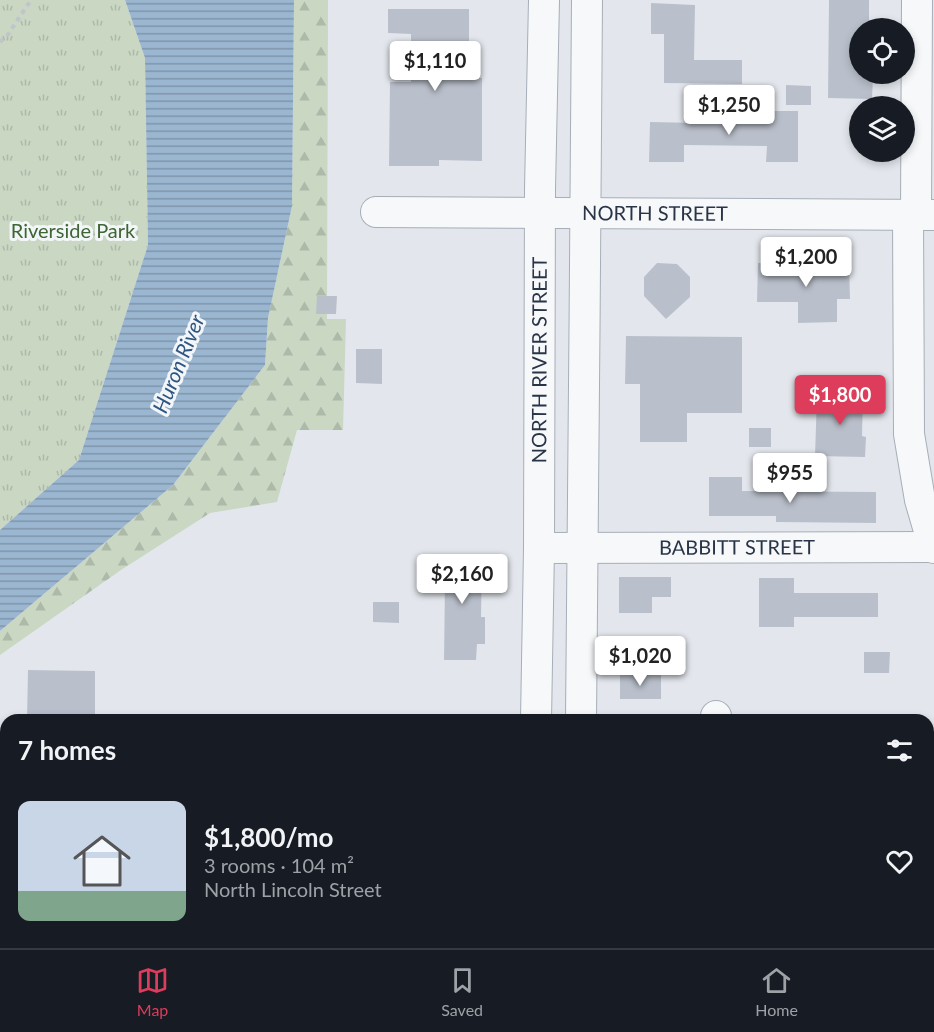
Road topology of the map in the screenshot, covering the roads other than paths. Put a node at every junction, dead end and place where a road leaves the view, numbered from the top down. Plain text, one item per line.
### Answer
1 (544, 0) edge
2 (587, 0) edge
3 (917, 0) edge
4 (376, 212) dead end
5 (540, 212) junction
6 (584, 213) junction
7 (919, 215) edge
8 (539, 548) junction
9 (584, 548) junction
10 (934, 548) edge
11 (536, 714) edge
12 (581, 714) edge

1 - 5 street, NORTH RIVER STREET
2 - 6 street
3 - 7 street
4 - 5 street, NORTH STREET
5 - 6 street, NORTH STREET
5 - 8 street, NORTH RIVER STREET
6 - 7 street, NORTH STREET
6 - 9 street
7 - 10 street
8 - 9 street, BABBITT STREET
8 - 11 street, NORTH RIVER STREET
9 - 10 street, BABBITT STREET
9 - 12 street

